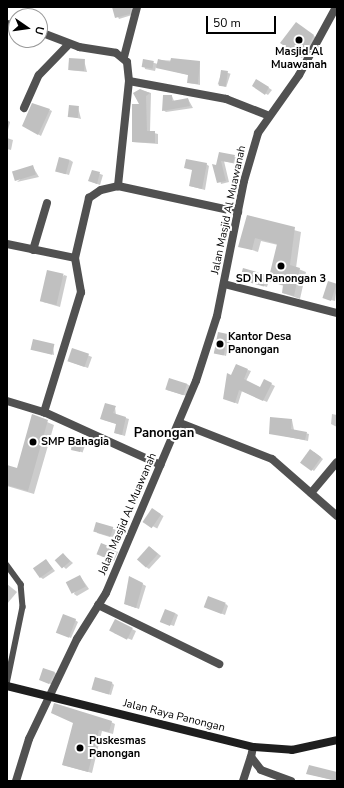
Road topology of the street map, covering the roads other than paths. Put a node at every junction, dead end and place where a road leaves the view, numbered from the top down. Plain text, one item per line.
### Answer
1 (137, 7) edge
2 (336, 7) edge
3 (48, 35) edge
4 (68, 44) junction
5 (124, 57) junction
6 (129, 81) junction
7 (24, 108) dead end
8 (267, 115) junction
9 (118, 186) junction
10 (47, 203) dead end
11 (238, 212) junction
12 (7, 244) edge
13 (33, 250) junction
14 (75, 258) junction
15 (224, 284) junction
16 (337, 313) edge
17 (7, 401) edge
18 (44, 412) junction
19 (180, 422) junction
20 (337, 462) edge
21 (161, 465) junction
22 (311, 492) junction
23 (337, 516) edge
24 (7, 565) edge
25 (98, 605) junction
26 (219, 664) dead end
27 (7, 685) edge
28 (50, 696) junction
29 (337, 740) edge
30 (253, 747) junction
31 (251, 757) junction
32 (16, 781) edge
33 (243, 781) edge
34 (291, 781) edge

1 - 5 street
2 - 8 street, Jalan Masjid Al Muawanah
3 - 4 street
4 - 5 street
4 - 7 street
5 - 6 street
6 - 8 street
6 - 9 street
8 - 11 street, Jalan Masjid Al Muawanah
9 - 11 street
9 - 14 street
10 - 13 street
11 - 15 street, Jalan Masjid Al Muawanah
12 - 13 street
13 - 14 street
14 - 18 street
15 - 16 street
15 - 19 street, Jalan Masjid Al Muawanah
17 - 18 street
18 - 21 street
19 - 21 street, Jalan Masjid Al Muawanah
19 - 22 street
20 - 22 street
21 - 25 street, Jalan Masjid Al Muawanah
22 - 23 street
24 - 27 lane
25 - 26 street
25 - 28 street, Jalan Masjid Al Muawanah
27 - 28 main road, Jalan Raya Panongan
28 - 30 main road, Jalan Raya Panongan
28 - 32 street, Jalan Masjid Al Muawanah
29 - 30 main road, Jalan Raya Panongan
30 - 31 street
31 - 33 street
31 - 34 street

